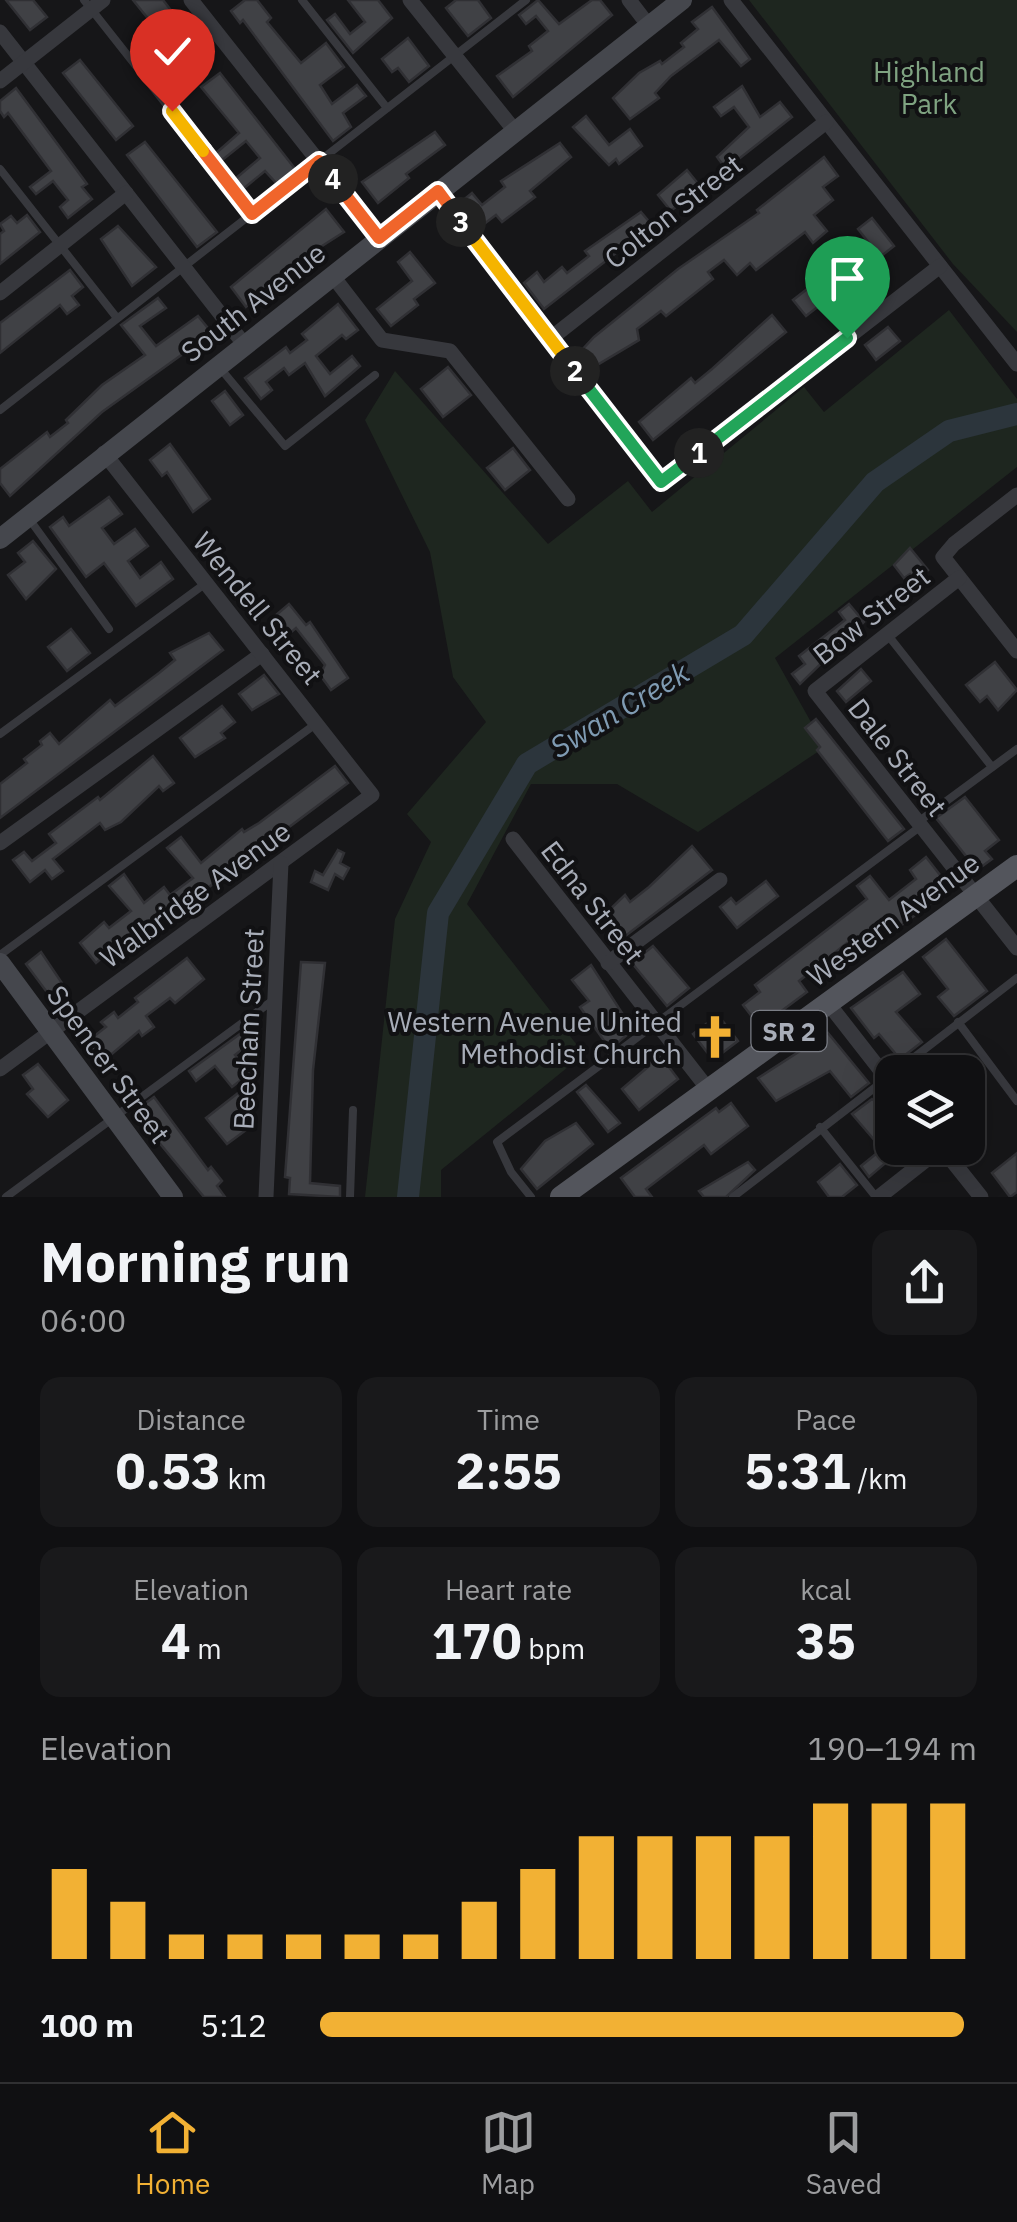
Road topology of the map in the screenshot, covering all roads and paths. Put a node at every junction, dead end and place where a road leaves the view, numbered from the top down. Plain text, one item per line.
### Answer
1 (192, 0) edge
2 (302, 0) edge
3 (410, 0) edge
4 (629, 0) edge
5 (682, 0) edge
6 (732, 0) edge
7 (524, 1) edge
8 (93, 3) edge
9 (649, 26) junction
10 (0, 32) edge
11 (454, 55) junction
12 (24, 62) junction
13 (0, 81) edge
14 (387, 108) junction
15 (826, 122) junction
16 (515, 131) junction
17 (319, 161) junction
18 (1, 173) edge
19 (438, 191) junction
20 (126, 193) junction
21 (252, 214) junction
22 (379, 238) junction
23 (60, 246) junction
24 (184, 266) junction
25 (940, 266) junction
26 (332, 276) junction
27 (0, 293) edge
28 (116, 318) junction
29 (550, 339) junction
30 (244, 344) junction
31 (218, 364) junction
32 (1017, 364) edge
33 (376, 374) dead end
34 (0, 410) edge
35 (104, 453) junction
36 (568, 499) dead end
37 (1015, 500) edge
38 (28, 516) junction
39 (0, 538) edge
40 (959, 578) junction
41 (206, 583) junction
42 (109, 630) dead end
43 (887, 634) junction
44 (1017, 651) edge
45 (262, 654) junction
46 (815, 691) joint
47 (317, 723) junction
48 (0, 734) edge
49 (1017, 749) edge
50 (992, 768) junction
51 (372, 795) joint
52 (919, 824) junction
53 (513, 839) dead end
54 (0, 843) edge
55 (280, 863) junction
56 (1017, 866) edge
57 (720, 880) dead end
58 (976, 896) junction
59 (1017, 948) edge
60 (0, 955) edge
61 (608, 962) junction
62 (0, 964) edge
63 (1017, 978) edge
64 (275, 999) junction
65 (828, 1003) junction
66 (958, 1022) junction
67 (655, 1023) junction
68 (51, 1031) junction
69 (919, 1055) edge
70 (875, 1062) edge
71 (0, 1069) edge
72 (708, 1090) junction
73 (875, 1090) edge
74 (1017, 1101) edge
75 (353, 1110) dead end
76 (114, 1118) junction
77 (820, 1127) junction
78 (919, 1165) edge
79 (955, 1165) edge
80 (6, 1197) edge
81 (172, 1197) edge
82 (266, 1197) edge
83 (350, 1197) edge
84 (531, 1197) edge
85 (561, 1197) edge
86 (732, 1197) edge
87 (878, 1197) edge
88 (981, 1197) edge

1 - 17 street
2 - 14 lane
3 - 11 street
4 - 9 street
5 - 9 street, South Avenue
6 - 15 street
7 - 11 lane
8 - 12 street
8 - 21 lane
9 - 16 street, South Avenue
10 - 12 street
11 - 14 lane
11 - 16 street
12 - 13 street
12 - 20 street
14 - 17 lane
15 - 25 street
15 - 29 street, Colton Street
16 - 19 street, South Avenue
17 - 21 lane
17 - 22 street
18 - 23 lane
19 - 22 street, South Avenue
19 - 29 street
20 - 23 street
20 - 24 street
21 - 24 lane
22 - 26 street, South Avenue
23 - 27 street
23 - 28 lane
24 - 28 lane
24 - 30 street
25 - 29 street
25 - 32 street
26 - 30 street, South Avenue
26 - 36 street
28 - 34 lane
30 - 31 street, South Avenue
31 - 33 lane
31 - 35 street, South Avenue
35 - 38 street, South Avenue
35 - 41 street, Wendell Street
37 - 40 street, Bow Street
38 - 39 street, South Avenue
38 - 42 lane
40 - 43 street, Bow Street
40 - 44 street
41 - 45 street, Wendell Street
41 - 48 lane
43 - 46 street, Bow Street
43 - 50 lane
45 - 47 street, Wendell Street
45 - 54 street
46 - 52 street, Dale Street
47 - 51 street, Wendell Street
47 - 60 lane
49 - 50 lane
50 - 52 lane
51 - 55 street, Walbridge Avenue
52 - 58 street, Dale Street
52 - 67 lane
53 - 61 street, Edna Street
55 - 64 street, Beecham Street
55 - 68 street, Walbridge Avenue
56 - 58 main road, Western Avenue / SR 2
57 - 61 street
58 - 59 street, Dale Street
58 - 65 main road, Western Avenue / SR 2
61 - 67 street, Edna Street
62 - 68 street, Spencer Street
63 - 66 lane
64 - 76 lane
64 - 82 street, Beecham Street
65 - 70 street
65 - 72 main road, Western Avenue / SR 2
66 - 69 lane
66 - 74 lane
67 - 72 street, Edna Street
67 - 84 lane
68 - 71 street, Walbridge Avenue
68 - 76 street, Spencer Street
72 - 85 main road, Western Avenue / SR 2
73 - 77 lane
75 - 83 lane
76 - 80 lane
76 - 81 street, Spencer Street
77 - 86 lane
77 - 87 lane
78 - 87 street
79 - 88 street

